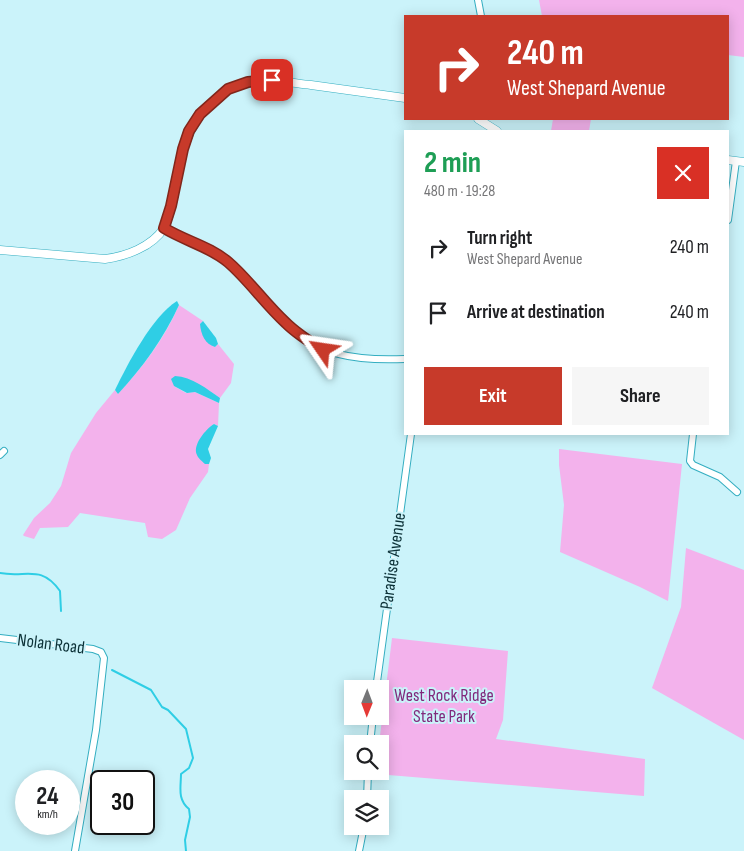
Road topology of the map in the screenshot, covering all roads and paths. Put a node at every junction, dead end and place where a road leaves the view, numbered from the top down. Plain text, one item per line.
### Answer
1 (478, 0) edge
2 (480, 15) edge
3 (404, 98) edge
4 (480, 120) edge
5 (495, 130) edge
6 (740, 161) edge
7 (729, 215) edge
8 (164, 228) junction
9 (0, 250) edge
10 (404, 359) edge
11 (411, 435) edge
12 (693, 435) edge
13 (737, 492) dead end
14 (0, 638) edge
15 (377, 680) edge
16 (362, 835) edge
17 (75, 851) edge
18 (359, 851) edge

1 - 2 street
3 - 8 street
4 - 5 street
6 - 7 street
8 - 9 street
8 - 10 street
11 - 15 street, Paradise Avenue
12 - 13 street
14 - 17 street, Nolan Road
16 - 18 street

